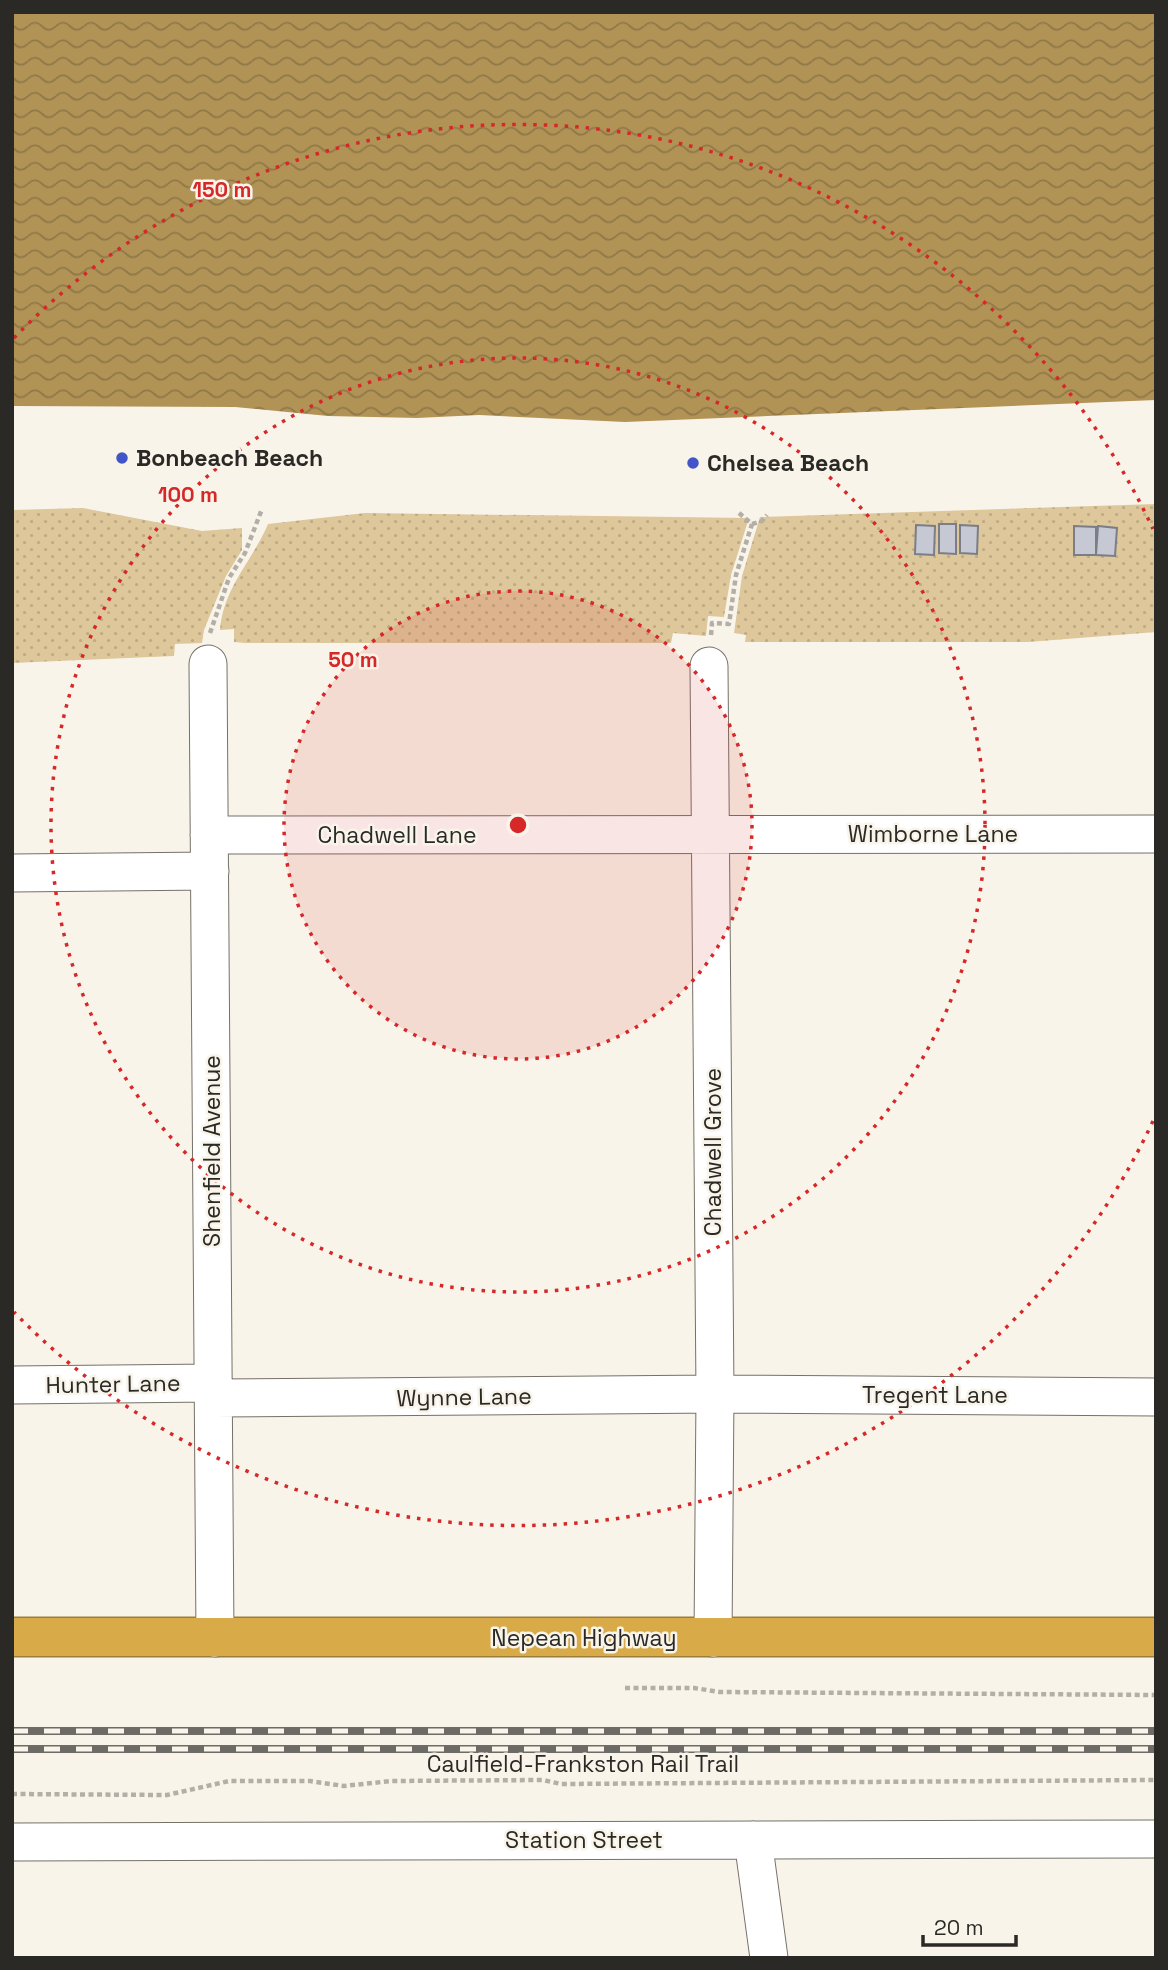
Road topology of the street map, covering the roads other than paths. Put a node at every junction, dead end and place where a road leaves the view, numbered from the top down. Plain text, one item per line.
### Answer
1 (213, 649) road end
2 (710, 653) road end
3 (710, 833) junction
4 (1156, 834) edge
5 (209, 835) junction
6 (210, 871) junction
7 (12, 873) edge
8 (12, 1385) edge
9 (214, 1391) junction
10 (715, 1394) junction
11 (1156, 1396) edge
12 (12, 1637) edge
13 (215, 1637) junction
14 (1156, 1637) edge
15 (713, 1638) junction
16 (1156, 1839) edge
17 (753, 1840) junction
18 (12, 1842) edge
19 (769, 1958) edge

1 - 5 street, Shenfield Avenue
2 - 3 street, Chadwell Grove
3 - 4 street, Wimborne Lane
3 - 5 street, Chadwell Lane
3 - 10 street, Chadwell Grove
5 - 6 street, Shenfield Avenue
6 - 7 street
6 - 9 street, Shenfield Avenue
8 - 9 street, Hunter Lane
9 - 10 street, Wynne Lane
9 - 13 street, Shenfield Avenue
10 - 11 street, Tregent Lane
10 - 15 street, Chadwell Grove
12 - 13 highway, Nepean Highway
13 - 15 highway, Nepean Highway
14 - 15 highway, Nepean Highway
16 - 17 street, Station Street
17 - 18 street, Station Street
17 - 19 street

